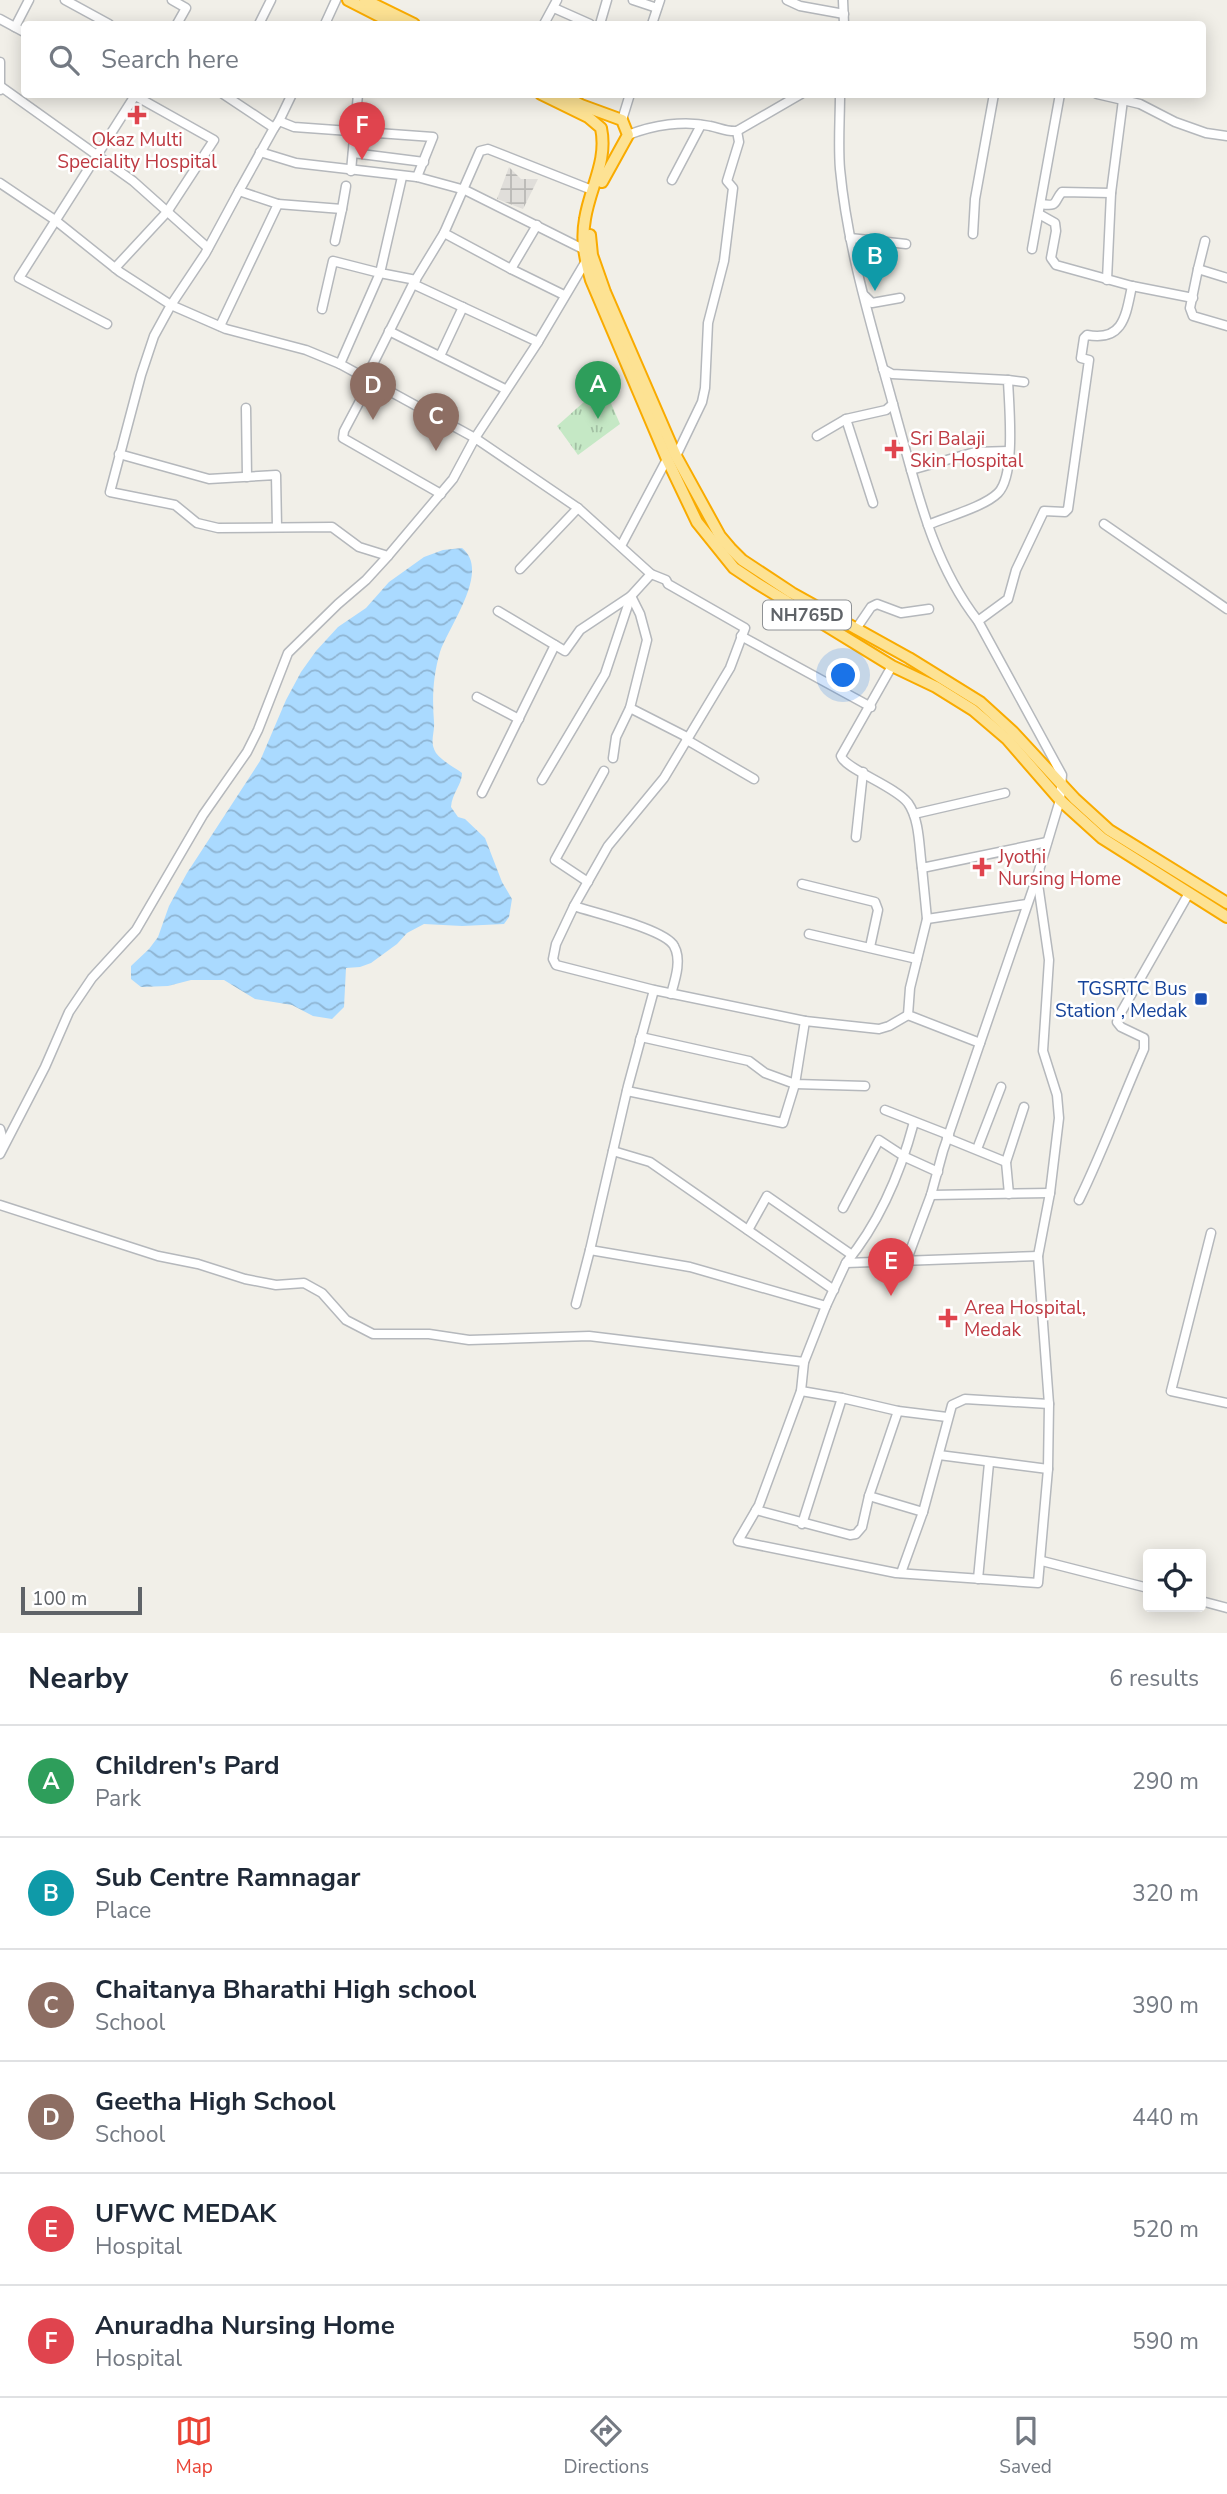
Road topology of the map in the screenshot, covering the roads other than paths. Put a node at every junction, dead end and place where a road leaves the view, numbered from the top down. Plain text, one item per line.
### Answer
1 (29, 0) edge
2 (65, 0) edge
3 (172, 0) edge
4 (271, 0) edge
5 (336, 0) edge
6 (348, 0) edge
7 (365, 0) edge
8 (607, 0) edge
9 (633, 0) edge
10 (787, 0) edge
11 (843, 0) edge
12 (188, 4) edge
13 (556, 4) edge
14 (659, 4) edge
15 (844, 14) junction
16 (0, 19) edge
17 (104, 21) edge
18 (179, 21) edge
19 (260, 21) edge
20 (326, 21) edge
21 (388, 21) edge
22 (408, 21) edge
23 (546, 21) edge
24 (585, 21) edge
25 (601, 21) edge
26 (653, 21) edge
27 (844, 21) edge
28 (15, 27) junction
29 (21, 30) edge
30 (0, 62) edge
31 (0, 88) edge
32 (132, 98) edge
33 (139, 98) edge
34 (230, 98) edge
35 (290, 98) edge
36 (358, 98) edge
37 (549, 98) edge
38 (567, 98) edge
39 (628, 98) edge
40 (794, 98) edge
41 (840, 98) edge
42 (993, 98) edge
43 (1059, 98) edge
44 (1114, 98) edge
45 (1123, 100) junction
46 (622, 120) junction
47 (277, 125) junction
48 (701, 125) junction
49 (737, 131) junction
50 (354, 132) junction
51 (628, 135) junction
52 (1227, 136) edge
53 (260, 152) junction
54 (353, 153) junction
55 (98, 155) junction
56 (424, 162) junction
57 (351, 171) junction
58 (402, 177) junction
59 (417, 177) junction
60 (673, 180) dead end
61 (0, 183) edge
62 (346, 186) dead end
63 (465, 190) junction
64 (592, 190) junction
65 (239, 191) junction
66 (1111, 193) junction
67 (278, 204) junction
68 (1041, 204) junction
69 (342, 209) junction
70 (167, 212) junction
71 (1039, 215) junction
72 (55, 220) junction
73 (537, 225) junction
74 (444, 233) junction
75 (973, 234) dead end
76 (850, 238) junction
77 (335, 241) dead end
78 (1205, 241) dead end
79 (906, 244) dead end
80 (208, 248) junction
81 (583, 249) junction
82 (1032, 249) dead end
83 (586, 261) junction
84 (115, 268) junction
85 (511, 270) junction
86 (1198, 270) junction
87 (380, 273) junction
88 (1227, 278) edge
89 (1107, 280) junction
90 (414, 282) junction
91 (1132, 286) junction
92 (564, 295) junction
93 (865, 296) junction
94 (900, 298) dead end
95 (1193, 298) junction
96 (171, 304) junction
97 (463, 307) junction
98 (321, 309) dead end
99 (107, 324) dead end
100 (220, 326) junction
101 (1227, 327) edge
102 (388, 331) junction
103 (538, 342) junction
104 (440, 356) junction
105 (340, 364) junction
106 (883, 369) junction
107 (368, 379) junction
108 (1008, 380) junction
109 (1024, 382) dead end
110 (505, 389) junction
111 (893, 404) junction
112 (246, 408) dead end
113 (846, 419) junction
114 (817, 436) dead end
115 (475, 438) junction
116 (1009, 451) junction
117 (119, 454) junction
118 (671, 458) junction
119 (911, 470) junction
120 (247, 477) junction
121 (441, 494) junction
122 (873, 503) dead end
123 (578, 508) junction
124 (1104, 524) dead end
125 (928, 525) junction
126 (277, 527) junction
127 (621, 546) junction
128 (387, 556) junction
129 (520, 569) dead end
130 (651, 574) junction
131 (631, 596) junction
132 (929, 609) dead end
133 (1227, 610) edge
134 (498, 611) dead end
135 (978, 621) junction
136 (856, 629) junction
137 (741, 636) junction
138 (555, 645) junction
139 (892, 666) junction
140 (477, 697) dead end
141 (871, 706) junction
142 (630, 708) junction
143 (519, 719) junction
144 (687, 740) junction
145 (613, 758) dead end
146 (604, 771) dead end
147 (863, 772) junction
148 (754, 779) dead end
149 (542, 780) dead end
150 (1062, 785) junction
151 (482, 793) dead end
152 (1005, 793) dead end
153 (1060, 800) junction
154 (914, 814) junction
155 (856, 837) dead end
156 (1047, 842) junction
157 (922, 867) junction
158 (1037, 877) junction
159 (588, 882) junction
160 (802, 884) dead end
161 (1189, 892) junction
162 (1227, 903) edge
163 (1027, 904) junction
164 (574, 906) junction
165 (1227, 917) edge
166 (927, 919) junction
167 (809, 934) dead end
168 (870, 947) junction
169 (917, 959) junction
170 (654, 990) junction
171 (671, 994) junction
172 (908, 1015) junction
173 (805, 1021) junction
174 (640, 1040) junction
175 (980, 1043) junction
176 (794, 1084) junction
177 (865, 1086) dead end
178 (1002, 1087) dead end
179 (627, 1091) junction
180 (1024, 1107) dead end
181 (885, 1110) dead end
182 (914, 1122) junction
183 (0, 1129) edge
184 (948, 1137) junction
185 (0, 1142) edge
186 (977, 1149) junction
187 (613, 1151) junction
188 (0, 1154) edge
189 (905, 1157) junction
190 (1006, 1162) junction
191 (938, 1172) junction
192 (1050, 1193) junction
193 (1009, 1194) junction
194 (931, 1195) junction
195 (1079, 1200) dead end
196 (0, 1205) edge
197 (843, 1208) dead end
198 (748, 1230) junction
199 (1211, 1233) dead end
200 (590, 1250) junction
201 (852, 1255) junction
202 (1038, 1256) junction
203 (905, 1262) junction
204 (846, 1263) junction
205 (834, 1290) junction
206 (576, 1304) dead end
207 (826, 1306) junction
208 (804, 1362) junction
209 (801, 1391) junction
210 (842, 1398) junction
211 (1227, 1402) edge
212 (1049, 1404) junction
213 (898, 1411) junction
214 (947, 1417) junction
215 (939, 1455) junction
216 (989, 1463) junction
217 (1048, 1469) junction
218 (869, 1496) junction
219 (756, 1510) junction
220 (923, 1511) junction
221 (802, 1524) junction
222 (1042, 1561) junction
223 (901, 1573) junction
224 (978, 1578) junction
225 (1143, 1587) edge
226 (1206, 1602) edge
227 (1227, 1608) edge

1 - 28 street
2 - 17 street
3 - 12 street
4 - 19 street
5 - 20 street
6 - 21 highway
7 - 22 highway
8 - 25 street
9 - 14 street
10 - 15 street
11 - 15 street
12 - 18 street
13 - 23 street
13 - 24 street
14 - 26 street
15 - 27 street
16 - 28 street
28 - 29 street
30 - 31 street
31 - 55 street
32 - 55 street
33 - 70 street
34 - 47 street
35 - 47 street
36 - 50 street
37 - 64 highway, NH765D
38 - 46 highway
39 - 46 street
40 - 49 street
41 - 76 street
42 - 75 street
43 - 68 street
44 - 45 street
45 - 52 street
45 - 66 street
46 - 51 highway
47 - 50 street
47 - 53 street
48 - 49 street
48 - 51 street
48 - 60 street
49 - 118 street
50 - 54 street
50 - 56 street
51 - 118 highway, NH765D
53 - 57 street
53 - 65 street
54 - 56 street
54 - 57 street
55 - 70 street
55 - 72 street
56 - 59 street
57 - 58 street
58 - 59 street
58 - 87 street
59 - 63 street
61 - 72 street
62 - 69 street
63 - 64 street
63 - 73 street
63 - 74 street
64 - 81 highway, NH765D
65 - 67 street
65 - 80 street
66 - 68 street
66 - 89 street
67 - 69 street
67 - 100 street
68 - 71 street
69 - 77 street
70 - 80 street
70 - 84 street
71 - 82 street
71 - 89 street
72 - 84 street
72 - 99 street
73 - 81 street
73 - 85 street
74 - 85 street
74 - 90 street
76 - 79 street
76 - 93 street
78 - 86 street
80 - 96 street
81 - 83 highway, NH765D
83 - 92 street
83 - 118 highway, NH765D
84 - 96 street
85 - 92 street
86 - 88 street
86 - 95 street
87 - 90 street
87 - 98 street
87 - 105 street
89 - 91 street
90 - 97 street
90 - 102 street
91 - 95 street
91 - 135 street
92 - 103 street
93 - 94 street
93 - 106 street
95 - 101 street
96 - 100 street
96 - 117 street
97 - 103 street
97 - 104 street
100 - 105 street
102 - 104 street
102 - 107 street
103 - 110 street
104 - 110 street
105 - 107 street
106 - 108 street
106 - 111 street
107 - 115 street
107 - 121 street
108 - 109 street
108 - 116 street
110 - 115 street
111 - 113 street
111 - 119 street
112 - 120 street
113 - 114 street
113 - 122 street
115 - 121 street
115 - 123 street
116 - 119 street
116 - 125 street
117 - 120 street
117 - 126 street
118 - 127 street
118 - 136 highway, NH765D
118 - 139 highway, NH765D
119 - 125 street
120 - 126 street
121 - 128 street
123 - 127 street
123 - 129 street
124 - 133 street
125 - 135 street
126 - 128 street
127 - 130 street
128 - 188 street
130 - 131 street
130 - 137 street
131 - 138 street
131 - 142 street
131 - 149 street
132 - 136 street
134 - 138 street
135 - 150 street
136 - 150 highway, NH765D
137 - 141 street
137 - 144 street
138 - 143 street
139 - 141 street
139 - 153 highway, NH765D
140 - 143 street
141 - 147 street
142 - 144 street
142 - 145 street
143 - 151 street
144 - 148 street
144 - 159 street
146 - 159 street
147 - 154 street
147 - 155 street
150 - 153 street
150 - 162 highway, NH765D
152 - 154 street
153 - 156 street
153 - 161 highway, NH765D
154 - 157 street
156 - 157 street
156 - 158 street
157 - 166 street
158 - 163 street
158 - 192 street
159 - 164 street
160 - 168 street
161 - 165 highway, NH765D
161 - 195 street
163 - 166 street
163 - 175 street
164 - 170 street
164 - 171 street
166 - 169 street
167 - 168 street
168 - 169 street
169 - 172 street
170 - 171 street
170 - 174 street
171 - 173 street
172 - 173 street
172 - 175 street
173 - 176 street
174 - 176 street
174 - 179 street
175 - 184 street
176 - 177 street
176 - 179 street
178 - 186 street
179 - 187 street
180 - 190 street
181 - 182 street
182 - 184 street
182 - 189 street
183 - 185 street
184 - 186 street
184 - 191 street
186 - 190 street
187 - 198 street
187 - 200 street
189 - 191 street
189 - 197 street
189 - 201 street
190 - 193 street
191 - 194 street
192 - 193 street
192 - 202 street
193 - 194 street
194 - 203 street
196 - 208 street
198 - 201 street
198 - 205 street
199 - 211 street
200 - 206 street
200 - 207 street
201 - 204 street
202 - 203 street
202 - 212 street
203 - 204 street
204 - 205 street
205 - 207 street
207 - 208 street
208 - 209 street
209 - 210 street
209 - 219 street
210 - 213 street
210 - 221 street
212 - 214 street
212 - 217 street
213 - 214 street
213 - 218 street
214 - 215 street
215 - 216 street
215 - 220 street
216 - 217 street
216 - 224 street
217 - 222 street
218 - 220 street
218 - 221 street
219 - 221 street
219 - 223 street
220 - 223 street
222 - 224 street
222 - 225 street
223 - 224 street
226 - 227 street

